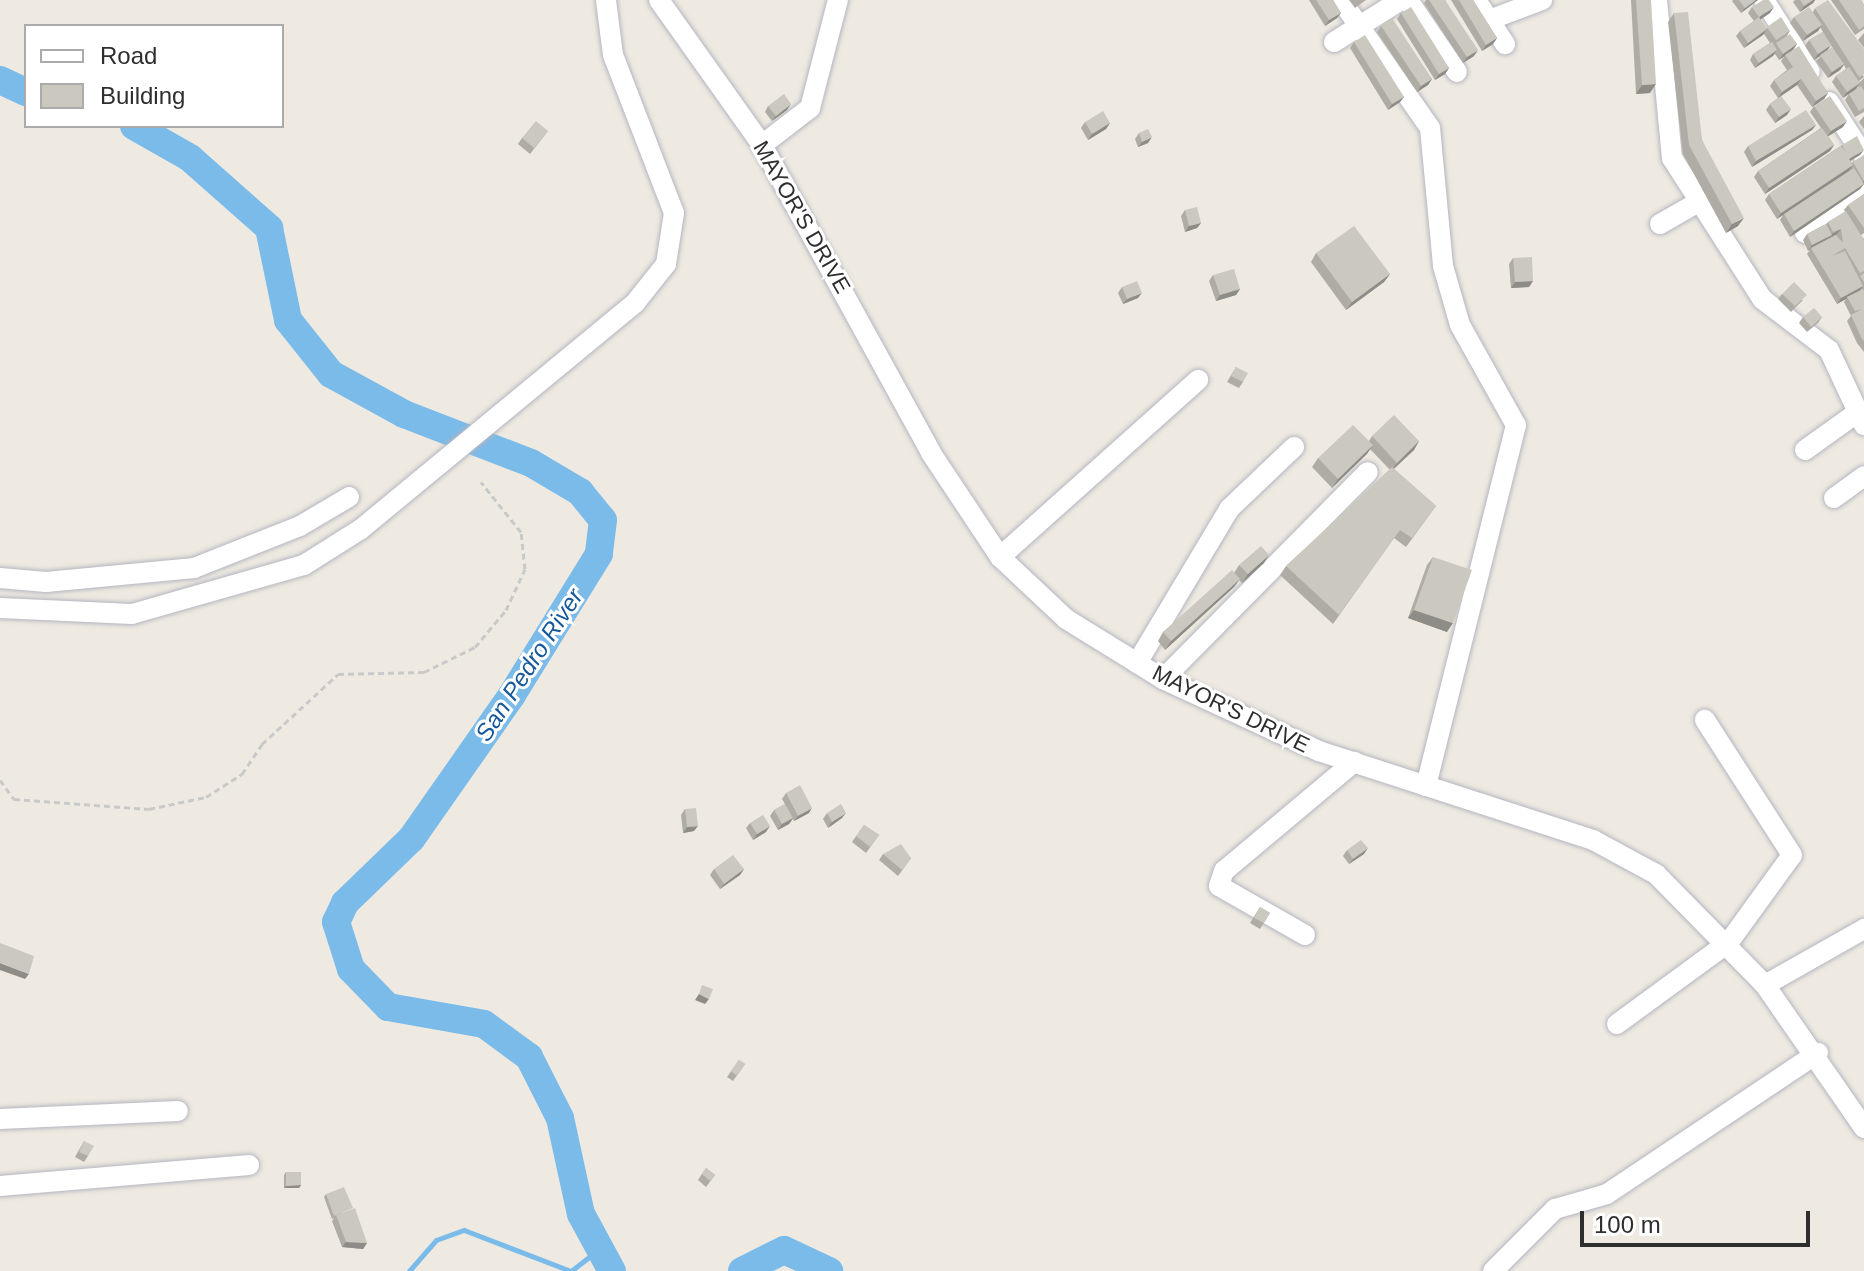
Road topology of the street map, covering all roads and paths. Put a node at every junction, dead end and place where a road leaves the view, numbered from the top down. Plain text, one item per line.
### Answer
1 (606, 0) edge
2 (659, 0) edge
3 (838, 0) edge
4 (1341, 0) edge
5 (1401, 0) edge
6 (1408, 0) edge
7 (1476, 0) edge
8 (1542, 0) edge
9 (1657, 0) edge
10 (1764, 0) edge
11 (1489, 20) junction
12 (1360, 25) junction
13 (1334, 42) dead end
14 (1505, 44) dead end
15 (1457, 72) dead end
16 (762, 145) junction
17 (1864, 156) edge
18 (1864, 191) edge
19 (1695, 204) junction
20 (1838, 209) junction
21 (1660, 224) dead end
22 (1805, 233) edge
23 (1855, 236) edge
24 (1198, 380) dead end
25 (1861, 418) edge
26 (1294, 447) dead end
27 (1805, 450) dead end
28 (1368, 472) dead end
29 (1864, 476) edge
30 (481, 482) dead end
31 (349, 497) dead end
32 (1834, 498) dead end
33 (1000, 557) junction
34 (0, 578) edge
35 (0, 608) edge
36 (1137, 663) junction
37 (1163, 679) junction
38 (1705, 720) dead end
39 (1354, 762) junction
40 (0, 780) edge
41 (1426, 786) junction
42 (1864, 929) edge
43 (1305, 935) dead end
44 (1729, 942) junction
45 (1765, 985) junction
46 (1617, 1024) dead end
47 (1818, 1053) junction
48 (178, 1111) dead end
49 (0, 1119) edge
50 (1864, 1128) edge
51 (249, 1165) dead end
52 (0, 1186) edge
53 (1493, 1271) edge

1 - 35 street
2 - 16 street, MAYOR'S DRIVE
3 - 16 street
4 - 12 street
5 - 12 street
6 - 15 street
7 - 11 street
8 - 11 street
9 - 19 street
10 - 17 street
11 - 14 street
12 - 13 street
12 - 41 street
16 - 33 street, MAYOR'S DRIVE
18 - 20 street
19 - 21 street
19 - 25 street
20 - 22 street
20 - 23 street
24 - 33 street
25 - 27 street
26 - 36 street
28 - 37 street
29 - 32 street
30 - 40 path
31 - 34 street
33 - 36 street, MAYOR'S DRIVE
36 - 37 street, MAYOR'S DRIVE
37 - 39 street, MAYOR'S DRIVE
38 - 44 street
39 - 41 street, MAYOR'S DRIVE
39 - 43 street
41 - 44 street, MAYOR'S DRIVE
42 - 45 street
44 - 45 street, MAYOR'S DRIVE
44 - 46 street
45 - 47 street, MAYOR'S DRIVE
47 - 50 street, MAYOR'S DRIVE
47 - 53 street
48 - 49 street
51 - 52 street

